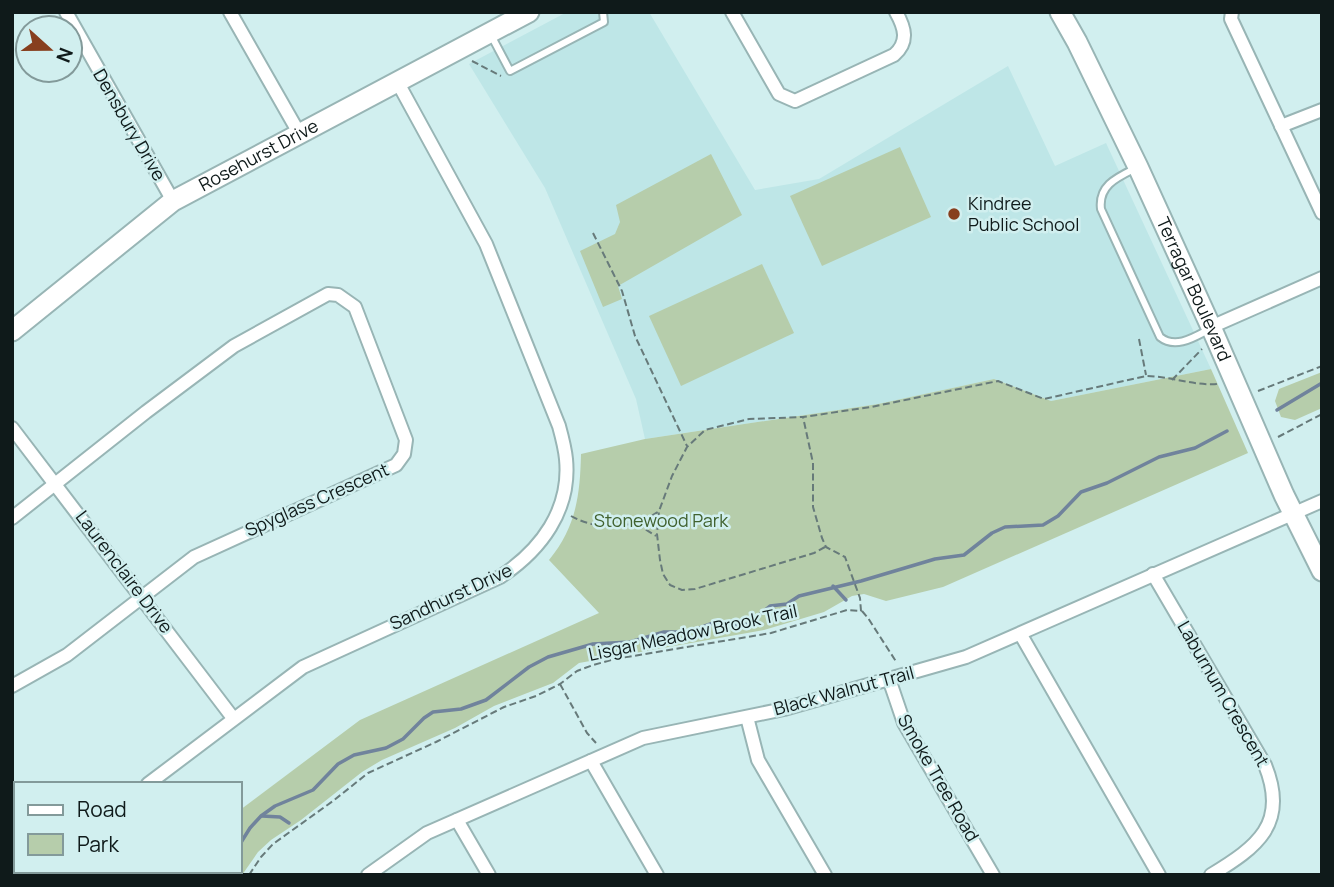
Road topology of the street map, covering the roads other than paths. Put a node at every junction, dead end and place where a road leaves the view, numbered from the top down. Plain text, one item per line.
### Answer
1 (65, 12) edge
2 (230, 12) edge
3 (529, 12) edge
4 (603, 12) edge
5 (732, 12) edge
6 (896, 12) edge
7 (1060, 12) edge
8 (1232, 12) edge
9 (490, 33) junction
10 (398, 83) junction
11 (1322, 110) edge
12 (1281, 126) junction
13 (299, 133) junction
14 (1138, 167) junction
15 (173, 201) junction
16 (1322, 213) edge
17 (1322, 278) edge
18 (1212, 327) junction
19 (12, 331) edge
20 (12, 428) edge
21 (56, 484) junction
22 (1322, 501) edge
23 (1293, 513) junction
24 (12, 518) edge
25 (1322, 570) edge
26 (1153, 574) junction
27 (144, 598) junction
28 (1021, 635) junction
29 (889, 679) junction
30 (12, 686) edge
31 (747, 716) junction
32 (233, 718) junction
33 (591, 761) junction
34 (151, 782) edge
35 (457, 820) junction
36 (368, 875) edge
37 (489, 875) edge
38 (657, 875) edge
39 (825, 875) edge
40 (993, 875) edge
41 (1159, 875) edge
42 (1211, 875) edge

1 - 15 street, Densbury Drive
2 - 13 street
3 - 9 street, Rosehurst Drive
4 - 9 lane
5 - 6 street
7 - 14 street, Terragar Boulevard
8 - 12 street
9 - 10 street, Rosehurst Drive
10 - 13 street, Rosehurst Drive
10 - 32 street, Sandhurst Drive
11 - 12 street
12 - 16 street
13 - 15 street, Rosehurst Drive
14 - 18 street, Terragar Boulevard
14 - 18 lane
15 - 19 street, Rosehurst Drive
17 - 18 street
18 - 23 street, Terragar Boulevard
20 - 21 street, Laurenclaire Drive
21 - 24 street
21 - 27 street, Laurenclaire Drive
21 - 27 street, Spyglass Crescent
22 - 23 street, Black Walnut Trail
23 - 25 street, Terragar Boulevard
23 - 26 street, Black Walnut Trail
26 - 28 street, Black Walnut Trail
26 - 42 street, Laburnum Crescent
27 - 30 street
27 - 32 street, Laurenclaire Drive
28 - 29 street, Black Walnut Trail
28 - 41 street
29 - 31 street, Black Walnut Trail
29 - 40 street, Smoke Tree Road
31 - 33 street, Black Walnut Trail
31 - 39 street
32 - 34 street, Sandhurst Drive
33 - 35 street, Black Walnut Trail
33 - 38 street
35 - 36 street, Black Walnut Trail
35 - 37 street

